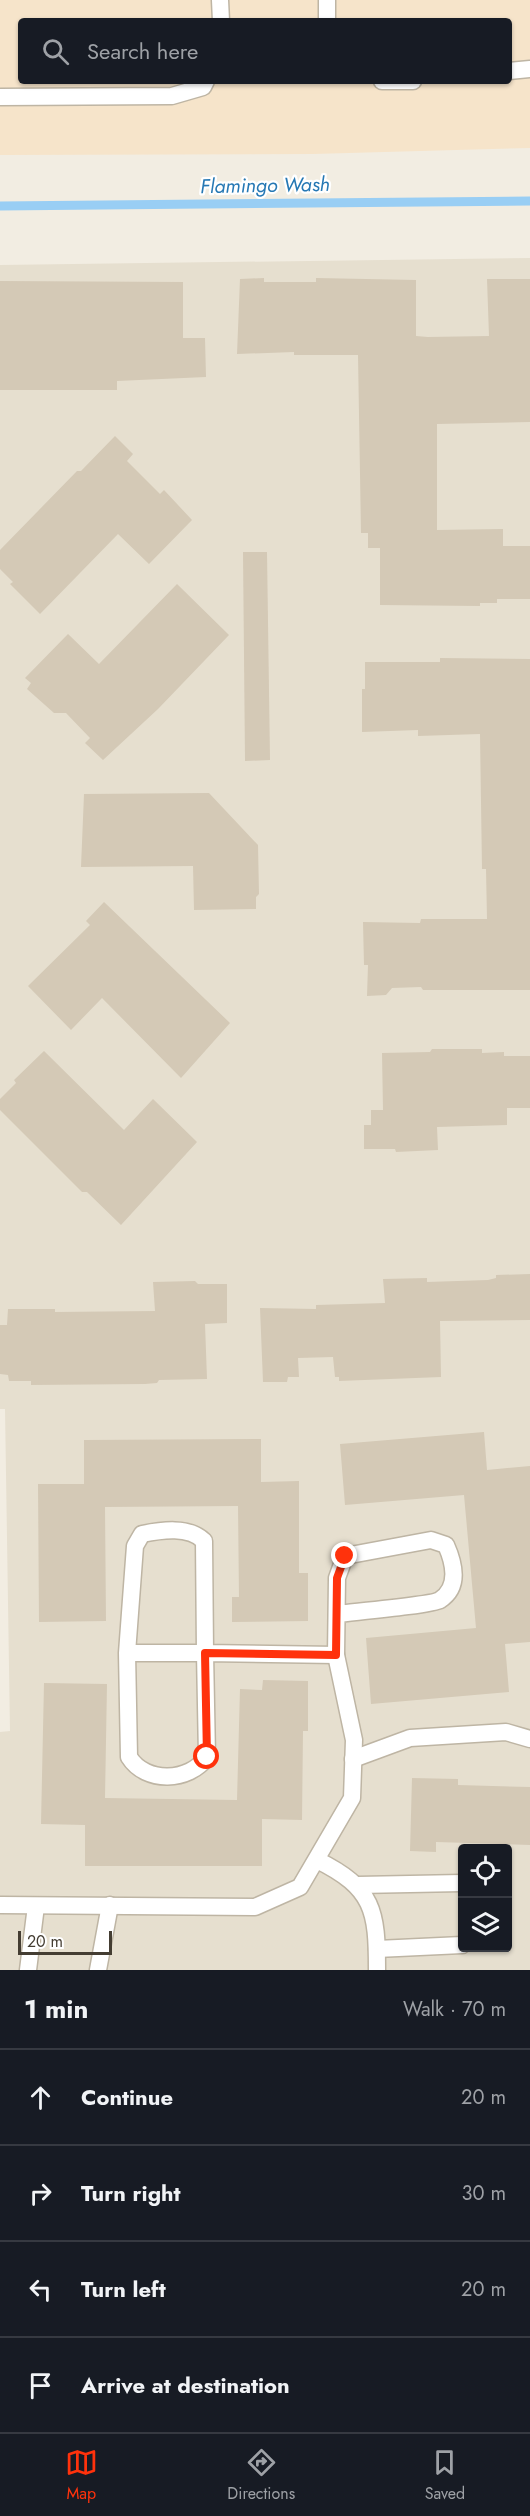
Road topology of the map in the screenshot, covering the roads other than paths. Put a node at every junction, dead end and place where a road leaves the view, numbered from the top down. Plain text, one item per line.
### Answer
1 (220, 0) edge
2 (327, 0) edge
3 (221, 18) edge
4 (327, 18) edge
5 (530, 69) edge
6 (512, 71) edge
7 (204, 84) edge
8 (0, 97) edge
9 (338, 1614) junction
10 (127, 1653) junction
11 (205, 1653) junction
12 (336, 1655) junction
13 (530, 1739) edge
14 (353, 1759) junction
15 (317, 1860) junction
16 (458, 1883) edge
17 (358, 1885) junction
18 (0, 1905) edge
19 (110, 1905) junction
20 (36, 1906) junction
21 (458, 1945) edge
22 (377, 1949) junction
23 (28, 1970) edge
24 (98, 1970) edge
25 (377, 1970) edge

1 - 3 lane
2 - 4 lane
5 - 6 lane
7 - 8 lane
9 - 9 lane
9 - 12 lane
10 - 11 lane
10 - 11 lane
10 - 11 lane
11 - 12 lane
12 - 14 lane
13 - 14 lane
14 - 15 lane
15 - 17 lane
15 - 19 lane
16 - 17 lane
17 - 22 lane
18 - 20 lane
19 - 20 lane
19 - 24 lane
20 - 23 lane
21 - 22 lane
22 - 25 lane

